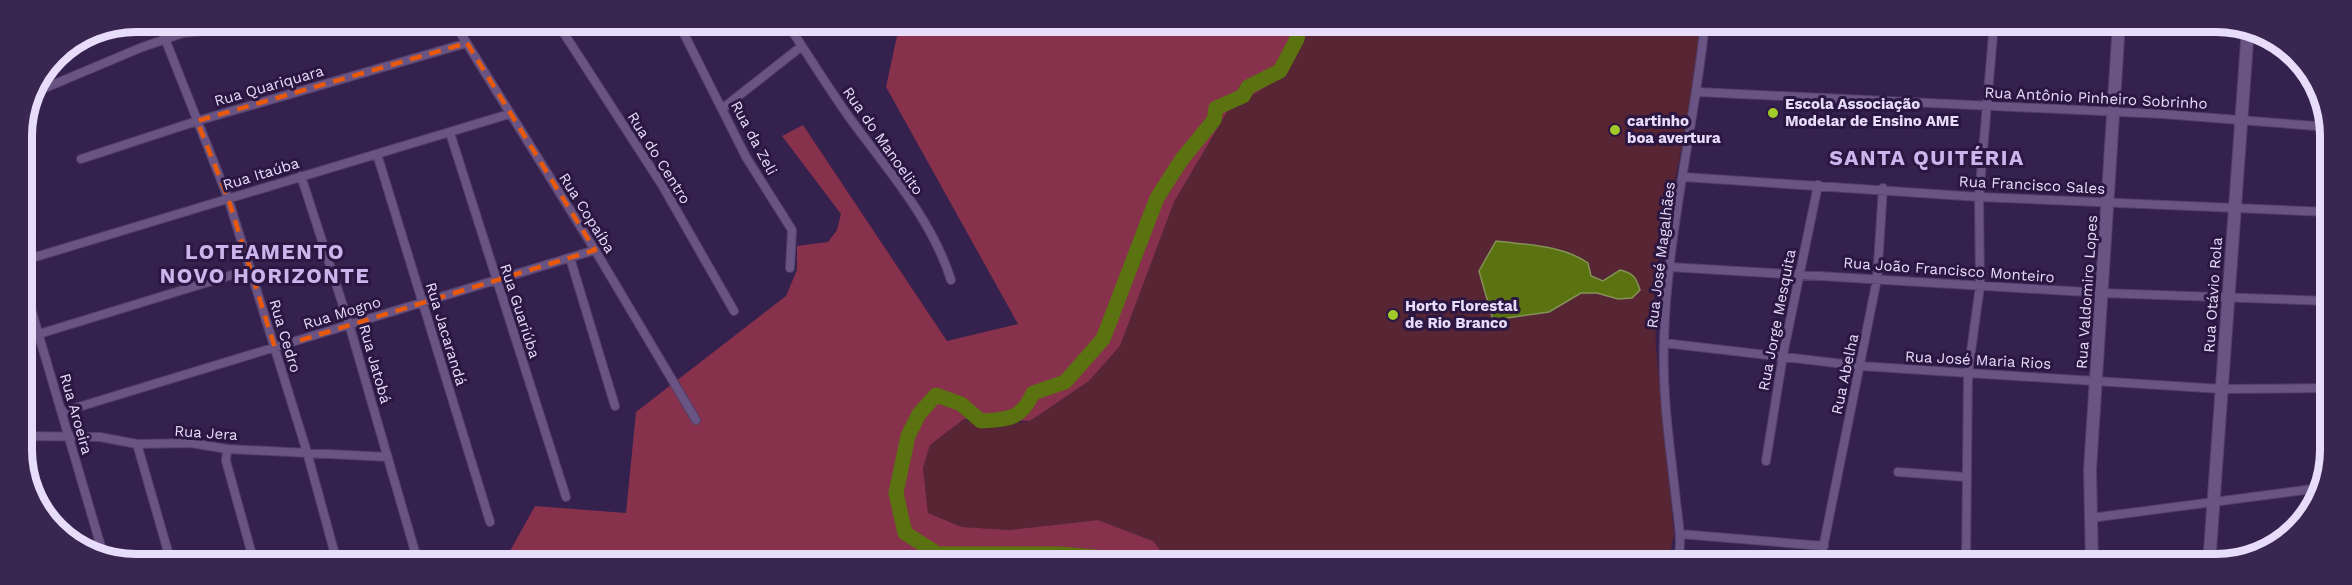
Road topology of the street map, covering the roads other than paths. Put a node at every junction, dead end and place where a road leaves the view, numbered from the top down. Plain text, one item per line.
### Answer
1 (163, 32) edge
2 (194, 32) edge
3 (460, 32) edge
4 (563, 32) edge
5 (683, 32) edge
6 (793, 32) edge
7 (1704, 32) edge
8 (1993, 32) edge
9 (2118, 32) edge
10 (2247, 36) edge
11 (165, 38) junction
12 (467, 43) junction
13 (802, 46) junction
14 (43, 89) edge
15 (1698, 92) junction
16 (1986, 106) junction
17 (723, 108) junction
18 (2112, 112) junction
19 (509, 114) junction
20 (197, 121) junction
21 (2241, 121) junction
22 (2319, 125) edge
23 (450, 133) junction
24 (377, 153) junction
25 (81, 159) dead end
26 (301, 176) junction
27 (1684, 177) junction
28 (1818, 184) junction
29 (1883, 188) junction
30 (1979, 197) junction
31 (228, 198) junction
32 (2108, 203) junction
33 (2235, 209) junction
34 (2320, 212) edge
35 (596, 250) junction
36 (32, 258) edge
37 (570, 258) junction
38 (1670, 267) junction
39 (790, 268) dead end
40 (251, 269) junction
41 (1800, 274) junction
42 (1878, 279) junction
43 (496, 280) junction
44 (951, 280) dead end
45 (1980, 285) junction
46 (2102, 293) junction
47 (2227, 298) junction
48 (2320, 301) edge
49 (422, 303) junction
50 (32, 311) edge
51 (734, 311) dead end
52 (349, 324) junction
53 (39, 334) junction
54 (1664, 343) junction
55 (275, 348) junction
56 (1783, 355) junction
57 (1861, 366) junction
58 (1968, 374) junction
59 (2095, 380) junction
60 (2320, 388) edge
61 (2222, 389) junction
62 (615, 406) dead end
63 (62, 412) junction
64 (696, 420) dead end
65 (32, 436) edge
66 (69, 437) junction
67 (137, 444) junction
68 (227, 448) junction
69 (307, 452) junction
70 (388, 457) junction
71 (1766, 461) dead end
72 (1898, 472) dead end
73 (1966, 477) junction
74 (2313, 489) edge
75 (566, 497) dead end
76 (2213, 502) junction
77 (2091, 518) junction
78 (490, 522) dead end
79 (1680, 534) junction
80 (1824, 546) junction
81 (101, 548) edge
82 (1679, 553) edge
83 (1822, 553) edge
84 (1966, 553) edge
85 (2092, 553) edge
86 (2210, 553) edge
87 (169, 554) edge
88 (252, 554) edge
89 (335, 554) edge
90 (416, 554) edge

1 - 11 street, Rua Cedro
2 - 11 street
3 - 12 street, Rua Copaíba
4 - 51 street, Rua do Centro
5 - 17 street, Rua da Zeli
6 - 13 street, Rua do Manoelito
7 - 15 street, Rua José Magalhães
8 - 16 street
9 - 18 street, Rua Valdomiro Lopes
10 - 21 street, Rua Otávio Rola
11 - 14 street
11 - 20 street, Rua Cedro
12 - 19 street, Rua Copaíba
12 - 20 street, Rua Quariquara
13 - 17 street
13 - 44 street, Rua do Manoelito
15 - 16 street, Rua Antônio Pinheiro Sobrinho
15 - 27 street, Rua José Magalhães
16 - 18 street, Rua Antônio Pinheiro Sobrinho
16 - 30 street
17 - 39 street, Rua da Zeli
18 - 21 street, Rua Antônio Pinheiro Sobrinho
18 - 32 street, Rua Valdomiro Lopes
19 - 23 street, Rua Itaúba
19 - 35 street, Rua Copaíba
20 - 25 street, Rua Quariquara
20 - 31 street, Rua Cedro
21 - 22 street, Rua Antônio Pinheiro Sobrinho
21 - 33 street, Rua Otávio Rola
23 - 24 street, Rua Itaúba
23 - 43 street, Rua Guariúba
24 - 26 street, Rua Itaúba
24 - 49 street, Rua Jacarandá
26 - 31 street, Rua Itaúba
26 - 52 street, Rua Jatobá
27 - 28 street, Rua Francisco Sales
27 - 38 street, Rua José Magalhães
28 - 29 street, Rua Francisco Sales
28 - 41 street, Rua Jorge Mesquita
29 - 30 street, Rua Francisco Sales
29 - 42 street, Rua Abelha
30 - 32 street, Rua Francisco Sales
30 - 45 street
31 - 36 street, Rua Itaúba
31 - 40 street, Rua Cedro
32 - 33 street, Rua Francisco Sales
32 - 46 street, Rua Valdomiro Lopes
33 - 34 street, Rua Francisco Sales
33 - 47 street, Rua Otávio Rola
35 - 37 street, Rua Mogno
35 - 64 street, Rua Copaíba
37 - 43 street, Rua Mogno
37 - 62 street
38 - 41 street, Rua João Francisco Monteiro
38 - 54 street, Rua José Magalhães
40 - 53 street
40 - 55 street, Rua Cedro
41 - 42 street, Rua João Francisco Monteiro
41 - 56 street, Rua Jorge Mesquita
42 - 45 street, Rua João Francisco Monteiro
42 - 57 street, Rua Abelha
43 - 49 street, Rua Mogno
43 - 75 street, Rua Guariúba
45 - 46 street, Rua João Francisco Monteiro
45 - 58 street
46 - 47 street, Rua João Francisco Monteiro
46 - 59 street, Rua Valdomiro Lopes
47 - 48 street, Rua João Francisco Monteiro
47 - 61 street, Rua Otávio Rola
49 - 52 street, Rua Mogno
49 - 78 street, Rua Jacarandá
50 - 53 street, Rua Aroeira
52 - 55 street, Rua Mogno
52 - 70 street, Rua Jatobá
53 - 63 street, Rua Aroeira
54 - 56 street, Rua José Maria Rios
54 - 79 street, Rua José Magalhães
55 - 63 street, Rua Mogno
55 - 69 street, Rua Cedro
56 - 57 street, Rua José Maria Rios
56 - 71 street, Rua Jorge Mesquita
57 - 58 street, Rua José Maria Rios
57 - 80 street, Rua Abelha
58 - 59 street, Rua José Maria Rios
58 - 73 street
59 - 61 street, Rua José Maria Rios
59 - 77 street, Rua Valdomiro Lopes
60 - 61 street, Rua José Maria Rios
61 - 76 street, Rua Otávio Rola
63 - 66 street, Rua Aroeira
65 - 66 street, Rua Jera
66 - 67 street, Rua Jera
66 - 81 street, Rua Aroeira
67 - 68 street, Rua Jera
67 - 87 street
68 - 69 street, Rua Jera
68 - 88 street
69 - 70 street, Rua Jera
69 - 89 street, Rua Cedro
70 - 90 street, Rua Jatobá
72 - 73 street
73 - 84 street
74 - 76 street
76 - 77 street
76 - 86 street, Rua Otávio Rola
77 - 85 street, Rua Valdomiro Lopes
79 - 80 street
79 - 82 street, Rua José Magalhães
80 - 83 street, Rua Abelha

